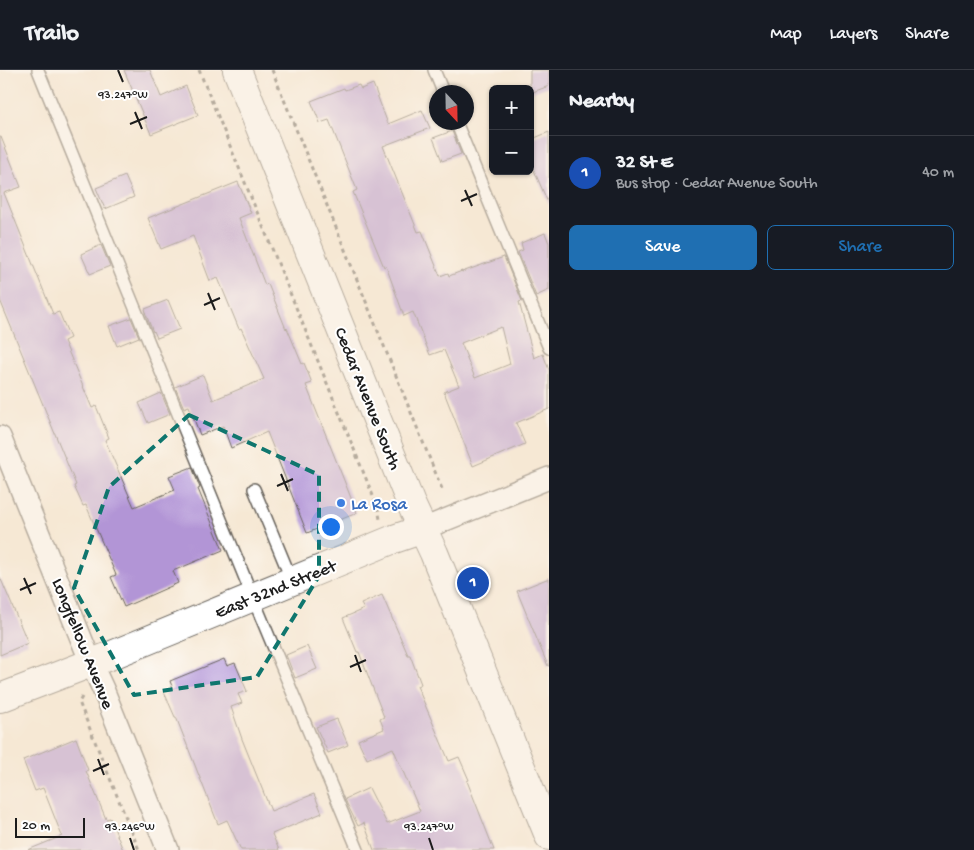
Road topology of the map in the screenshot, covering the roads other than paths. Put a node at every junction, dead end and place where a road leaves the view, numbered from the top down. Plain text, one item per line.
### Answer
1 (38, 70) edge
2 (237, 70) edge
3 (434, 70) edge
4 (440, 85) edge
5 (459, 130) edge
6 (549, 348) edge
7 (0, 436) edge
8 (549, 478) edge
9 (254, 489) dead end
10 (422, 529) junction
11 (292, 581) junction
12 (253, 598) junction
13 (91, 663) junction
14 (0, 698) edge
15 (549, 836) edge
16 (168, 850) edge
17 (358, 850) edge

1 - 12 lane
2 - 10 main road, Cedar Avenue South
3 - 4 lane
5 - 6 lane
7 - 13 street, Longfellow Avenue
8 - 10 street, East 32nd Street
9 - 11 lane
10 - 11 main road, East 32nd Street
10 - 15 main road, Cedar Avenue South
11 - 12 main road, East 32nd Street
12 - 13 main road, East 32nd Street
12 - 17 lane
13 - 14 main road, East 32nd Street
13 - 16 street, Longfellow Avenue

